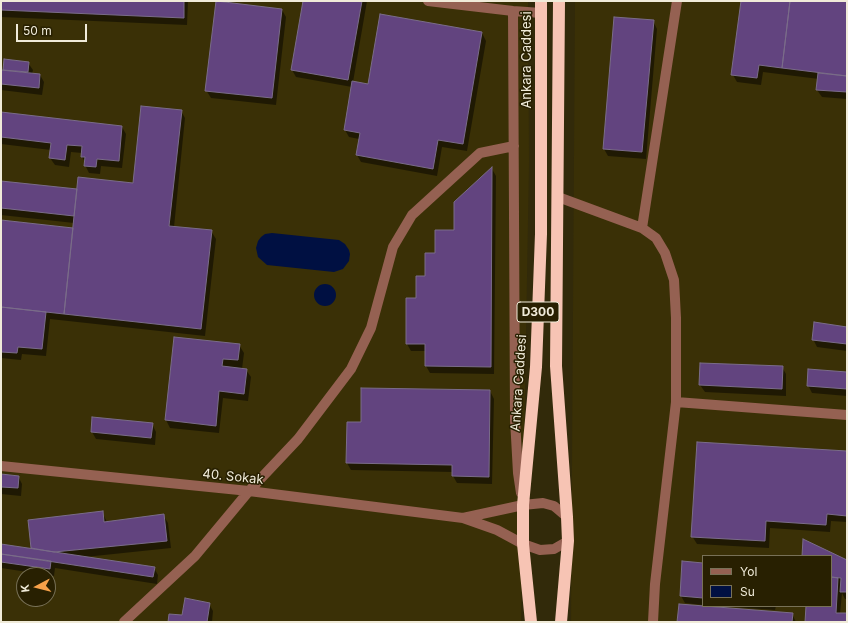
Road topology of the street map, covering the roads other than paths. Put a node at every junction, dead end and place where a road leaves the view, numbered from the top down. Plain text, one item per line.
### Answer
1 (428, 1) edge
2 (559, 1) edge
3 (677, 1) edge
4 (541, 7) edge
5 (513, 11) junction
6 (514, 146) junction
7 (558, 197) junction
8 (642, 228) junction
9 (676, 402) junction
10 (847, 415) edge
11 (1, 466) edge
12 (249, 491) junction
13 (523, 505) junction
14 (568, 517) junction
15 (463, 518) junction
16 (568, 541) junction
17 (523, 544) junction
18 (124, 622) edge
19 (531, 622) edge
20 (561, 622) edge
21 (653, 622) edge

1 - 5 street
2 - 7 highway, D300
3 - 8 street
4 - 5 street
4 - 13 highway, Ankara Caddesi / D300
5 - 6 street
6 - 12 street
6 - 13 street
7 - 8 street
7 - 14 highway, D300
8 - 9 street
9 - 10 street
9 - 21 street
11 - 12 street, 40. Sokak
12 - 15 street, 40. Sokak
12 - 18 street
13 - 14 street
13 - 15 street
13 - 17 highway, Ankara Caddesi / D300
14 - 16 highway, D300
15 - 17 street
16 - 17 street
16 - 20 highway, D300
17 - 19 highway, Ankara Caddesi / D300

